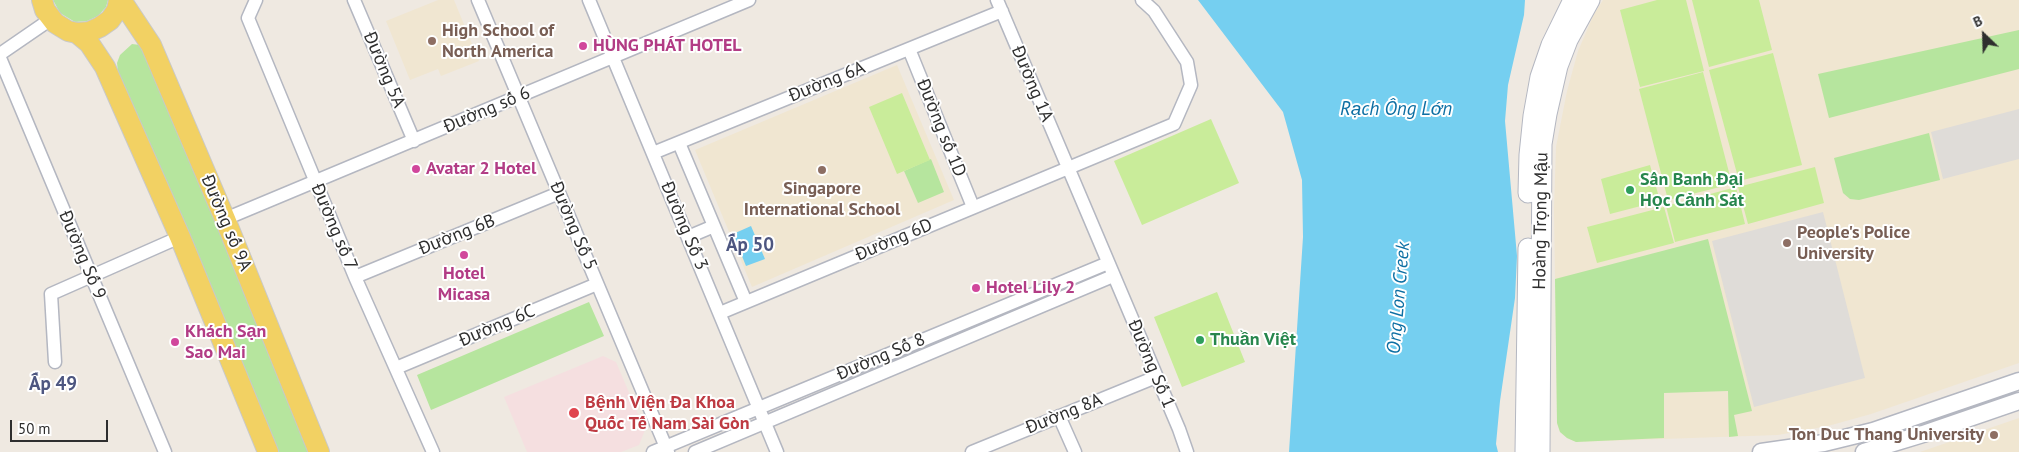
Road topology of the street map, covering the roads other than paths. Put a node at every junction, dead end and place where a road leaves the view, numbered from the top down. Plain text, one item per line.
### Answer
1 (42, 0) edge
2 (120, 0) edge
3 (256, 0) edge
4 (354, 0) edge
5 (478, 0) edge
6 (589, 0) edge
7 (749, 0) edge
8 (1142, 0) edge
9 (1573, 0) edge
10 (1590, 0) edge
11 (999, 5) edge
12 (51, 19) junction
13 (77, 33) junction
14 (909, 49) junction
15 (0, 56) edge
16 (613, 57) junction
17 (519, 97) junction
18 (414, 141) junction
19 (679, 143) junction
20 (653, 153) junction
21 (1068, 168) junction
22 (315, 181) junction
23 (559, 192) junction
24 (973, 207) junction
25 (225, 219) junction
26 (714, 226) junction
27 (688, 236) junction
28 (180, 237) junction
29 (1108, 263) junction
30 (92, 276) junction
31 (1113, 276) junction
32 (355, 277) junction
33 (597, 284) junction
34 (746, 302) junction
35 (720, 313) junction
36 (55, 362) dead end
37 (396, 368) junction
38 (1156, 377) junction
39 (2019, 381) edge
40 (2019, 401) edge
41 (759, 408) junction
42 (1059, 416) junction
43 (765, 422) junction
44 (1873, 431) junction
45 (667, 449) edge
46 (1871, 450) edge
47 (165, 452) edge
48 (268, 452) edge
49 (319, 452) edge
50 (433, 452) edge
51 (654, 452) edge
52 (695, 452) edge
53 (778, 452) edge
54 (972, 452) edge
55 (1075, 452) edge
56 (1187, 452) edge
57 (1525, 452) edge
58 (1540, 452) edge
59 (1762, 452) edge

1 - 12 main road
2 - 13 main road
2 - 25 main road, Đường số 9A
3 - 22 street, Đường số 7
4 - 18 street, Đường 5A
5 - 17 street, Đường Số 5
6 - 16 street, Đường Số 3
7 - 16 street, Đường số 6
8 - 21 street
9 - 57 main road, Hoàng Trọng Mậu
10 - 58 main road, Hoàng Trọng Mậu
11 - 14 street, Đường 6A
11 - 21 street, Đường 1A
12 - 13 main road
12 - 15 street
13 - 28 main road
14 - 19 street, Đường 6A
14 - 24 street, Đường số 1D
15 - 30 street, Đường Số 9
16 - 17 street, Đường số 6
16 - 20 street, Đường Số 3
17 - 18 street, Đường số 6
17 - 23 street, Đường Số 5
18 - 22 street, Đường số 6
19 - 20 street, Đường 6A
19 - 26 street
20 - 27 street, Đường Số 3
21 - 24 street, Đường 6D
21 - 29 street
22 - 25 street, Đường số 6
22 - 32 street, Đường số 7
23 - 32 street, Đường 6B
23 - 33 street, Đường Số 5
24 - 34 street, Đường 6D
25 - 49 main road, Đường số 9A
26 - 27 street, Đường Số 3
26 - 34 street
27 - 35 street, Đường Số 3
28 - 30 street
28 - 48 main road
29 - 31 street, Đường Số 1
29 - 41 street, Đường Số 8
30 - 36 street
30 - 47 street, Đường Số 9
31 - 38 street, Đường Số 1
31 - 43 street, Đường Số 8
32 - 37 street, Đường số 7
33 - 37 street, Đường 6C
33 - 45 street, Đường Số 5
34 - 35 street, Đường 6D
35 - 41 street, Đường Số 3
37 - 50 street, Đường số 7
38 - 42 street, Đường 8A
38 - 56 street, Đường Số 1
39 - 44 street
40 - 46 street
41 - 43 street, Đường Số 3
41 - 45 street, Đường Số 8
42 - 54 street, Đường 8A
42 - 55 street
43 - 52 street, Đường Số 8
43 - 53 street, Đường Số 3
44 - 46 street
44 - 59 street
45 - 51 street, Đường Số 8

